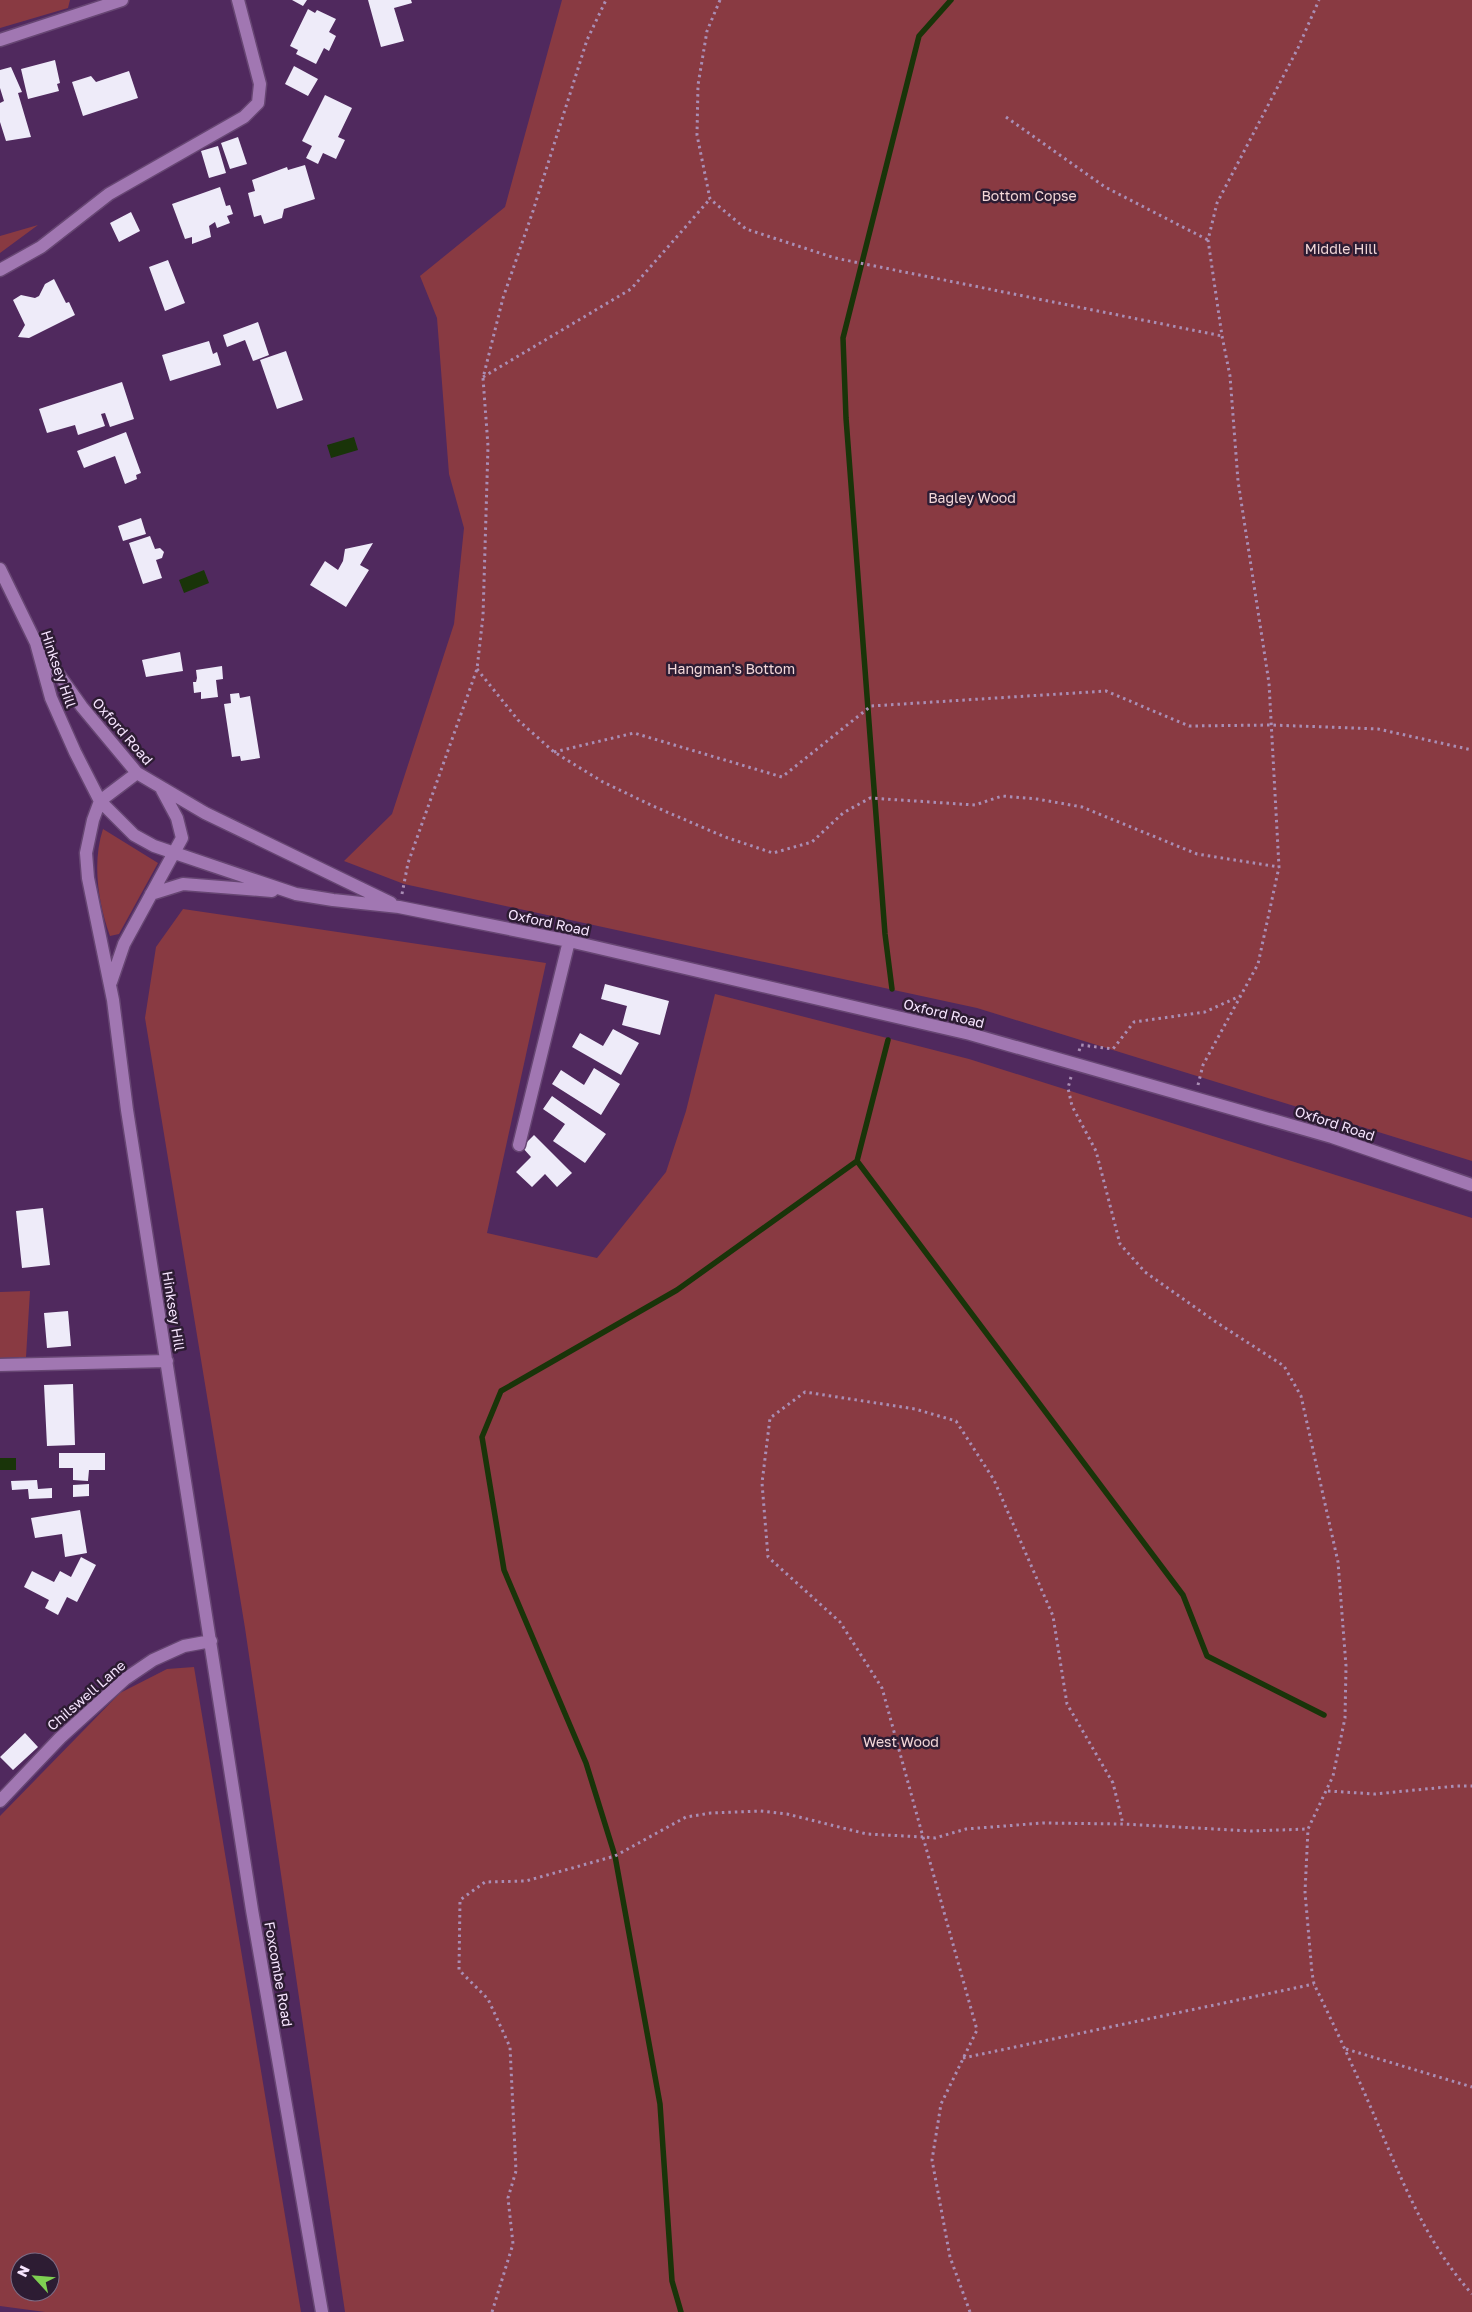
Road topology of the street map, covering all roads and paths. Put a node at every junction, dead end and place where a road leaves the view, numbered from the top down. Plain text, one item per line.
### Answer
1 (122, 0) edge
2 (238, 0) edge
3 (606, 0) edge
4 (720, 0) edge
5 (1319, 0) edge
6 (0, 40) edge
7 (1006, 117) dead end
8 (710, 199) junction
9 (1208, 240) junction
10 (0, 270) edge
11 (1222, 336) junction
12 (483, 378) junction
13 (0, 569) edge
14 (36, 643) junction
15 (477, 669) junction
16 (1272, 725) junction
17 (1472, 750) edge
18 (74, 752) joint
19 (554, 752) junction
20 (137, 773) junction
21 (162, 790) junction
22 (100, 802) junction
23 (174, 854) junction
24 (1279, 867) junction
25 (151, 894) junction
26 (296, 894) junction
27 (399, 907) junction
28 (569, 941) junction
29 (111, 984) junction
30 (1240, 996) junction
31 (1075, 1064) junction
32 (1200, 1077) dead end
33 (519, 1145) dead end
34 (1472, 1184) edge
35 (167, 1361) junction
36 (0, 1365) edge
37 (211, 1641) junction
38 (1472, 1786) edge
39 (1328, 1791) junction
40 (0, 1801) edge
41 (1123, 1824) junction
42 (1308, 1829) junction
43 (922, 1837) junction
44 (1314, 1984) junction
45 (1346, 2049) junction
46 (963, 2058) junction
47 (1472, 2087) edge
48 (1472, 2294) edge
49 (322, 2312) edge
50 (492, 2312) edge
51 (970, 2312) edge

1 - 6 street
2 - 10 street
3 - 12 path
4 - 8 path
5 - 9 path
7 - 9 path
8 - 11 path
8 - 12 path
9 - 11 path
11 - 16 path
12 - 15 path
13 - 14 street, Hinksey Hill
14 - 18 street, Hinksey Hill
14 - 20 street, Oxford Road
15 - 19 path
15 - 27 path
16 - 17 path
16 - 19 path
16 - 24 path
18 - 22 street, Oxford Road
19 - 24 path
20 - 21 street, Oxford Road
20 - 22 street
21 - 23 street, Hinksey Hill
21 - 27 street, Oxford Road
22 - 23 street, Oxford Road
22 - 29 street, Hinksey Hill
23 - 25 street, Hinksey Hill
23 - 26 street, Oxford Road
24 - 30 path
25 - 26 street, Oxford Road
25 - 29 street, Hinksey Hill
26 - 27 street, Oxford Road
27 - 28 street, Oxford Road
28 - 31 street, Oxford Road
28 - 33 street
29 - 35 street, Hinksey Hill
30 - 31 path
30 - 32 path
31 - 34 street, Oxford Road
31 - 39 path
35 - 36 street
35 - 37 street, Hinksey Hill
37 - 40 street, Chilswell Lane
37 - 49 street, Foxcombe Road
38 - 39 path
39 - 42 path
41 - 42 path
41 - 43 path
41 - 43 path
42 - 44 path
43 - 46 path
43 - 50 path
44 - 45 path
44 - 46 path
45 - 47 path
45 - 48 path
46 - 51 path

